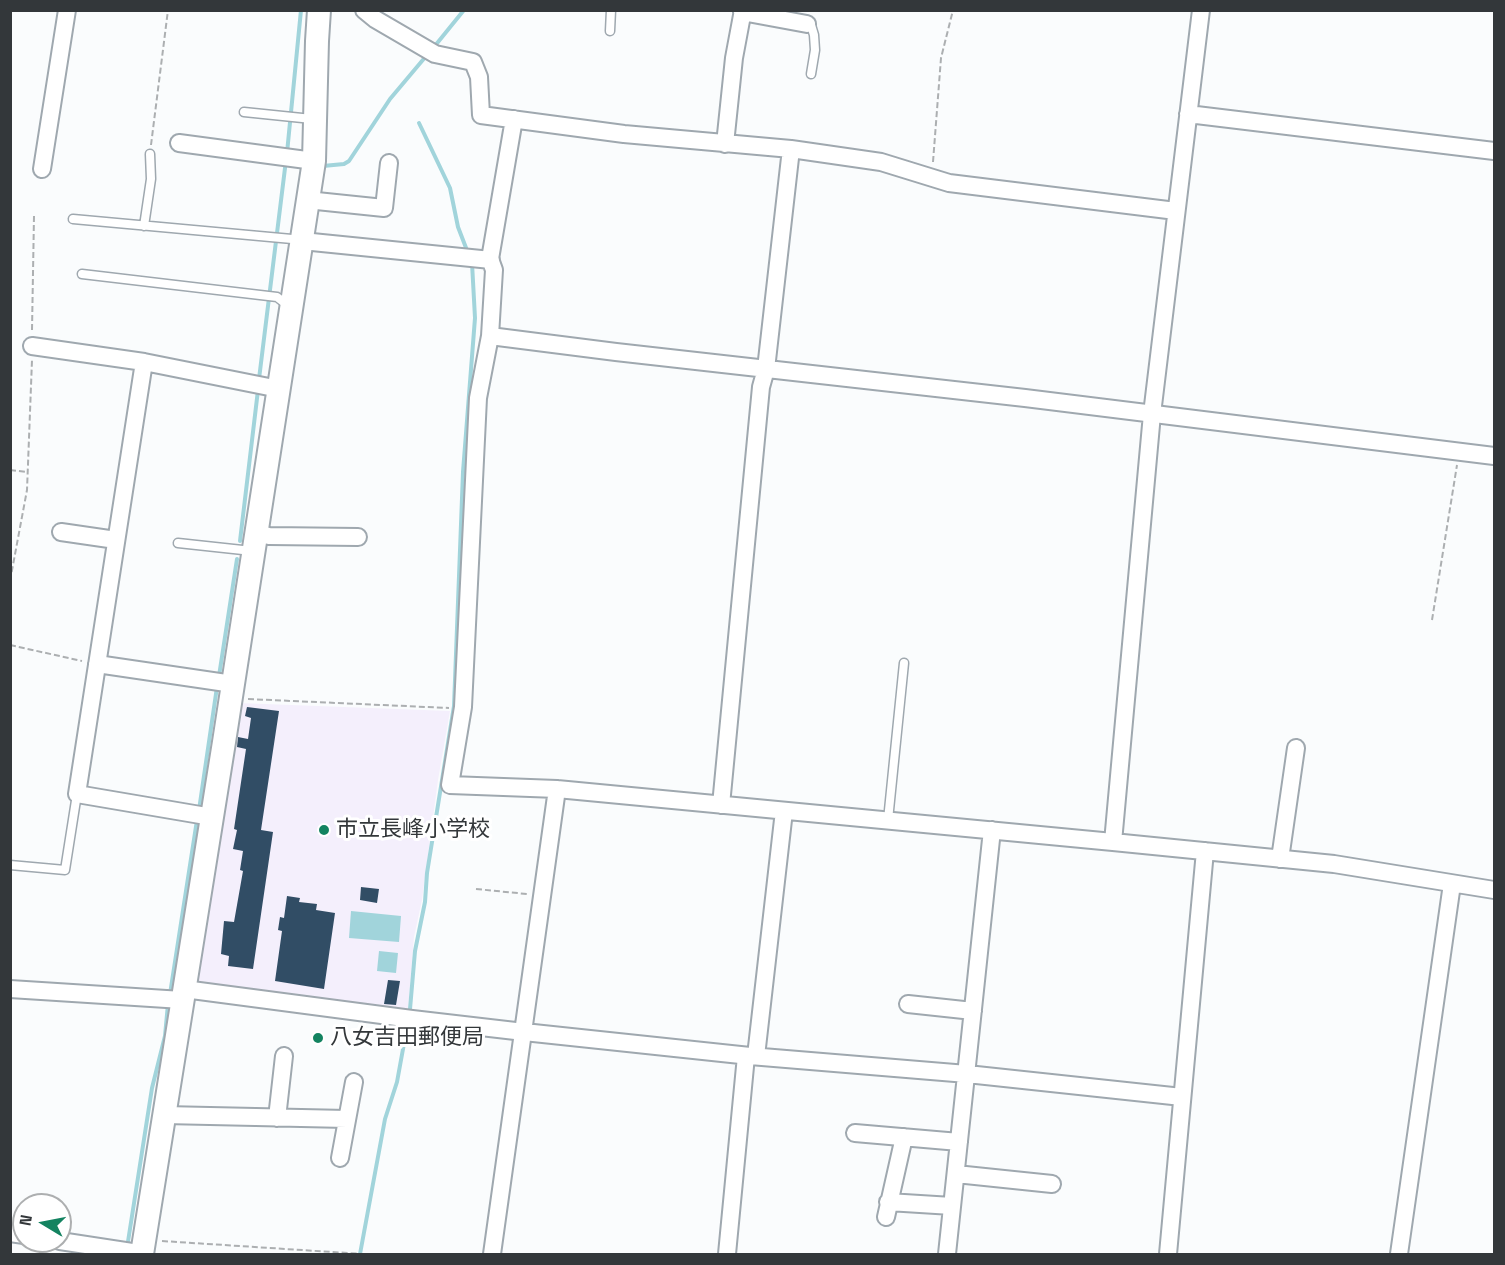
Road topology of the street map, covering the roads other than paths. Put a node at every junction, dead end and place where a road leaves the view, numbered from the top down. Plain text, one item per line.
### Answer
1 (67, 10) edge
2 (319, 10) edge
3 (364, 10) edge
4 (611, 10) edge
5 (1201, 10) edge
6 (742, 11) edge
7 (807, 24) joint
8 (610, 31) dead end
9 (811, 74) dead end
10 (244, 112) dead end
11 (1188, 114) junction
12 (301, 118) junction
13 (514, 120) junction
14 (179, 143) dead end
15 (725, 144) junction
16 (791, 149) junction
17 (1494, 151) edge
18 (150, 154) road end
19 (314, 161) junction
20 (389, 163) dead end
21 (42, 169) dead end
22 (307, 200) junction
23 (1176, 211) junction
24 (73, 219) dead end
25 (144, 226) junction
26 (297, 240) junction
27 (491, 260) junction
28 (82, 274) dead end
29 (292, 308) junction
30 (489, 336) junction
31 (32, 345) road end
32 (144, 362) junction
33 (766, 369) junction
34 (279, 389) junction
35 (1152, 414) junction
36 (1494, 456) edge
37 (61, 532) dead end
38 (358, 537) dead end
39 (116, 540) junction
40 (254, 542) junction
41 (178, 543) dead end
42 (903, 663) dead end
43 (97, 664) junction
44 (231, 691) junction
45 (1296, 748) dead end
46 (557, 789) junction
47 (77, 794) junction
48 (721, 805) junction
49 (784, 811) junction
50 (212, 817) junction
51 (888, 820) junction
52 (992, 830) junction
53 (1113, 842) junction
54 (1205, 851) junction
55 (1280, 859) junction
56 (10, 865) edge
57 (1452, 884) junction
58 (1494, 890) edge
59 (10, 988) edge
60 (183, 994) junction
61 (908, 1004) dead end
62 (973, 1011) junction
63 (524, 1032) junction
64 (284, 1056) dead end
65 (751, 1056) junction
66 (967, 1074) junction
67 (354, 1082) dead end
68 (1182, 1097) junction
69 (164, 1115) junction
70 (277, 1118) junction
71 (347, 1119) junction
72 (855, 1133) dead end
73 (904, 1137) junction
74 (959, 1142) junction
75 (340, 1158) dead end
76 (956, 1174) junction
77 (1052, 1184) dead end
78 (952, 1206) junction
79 (72, 1242) edge
80 (139, 1249) edge
81 (492, 1254) edge
82 (727, 1254) edge
83 (947, 1254) edge
84 (1168, 1254) edge
85 (1399, 1254) edge

1 - 21 street
2 - 12 street
3 - 13 street
4 - 8 lane
5 - 11 street
6 - 7 street
6 - 15 street
7 - 9 lane
10 - 12 lane
11 - 17 street
11 - 23 street
12 - 19 street
13 - 15 street
13 - 27 street
14 - 19 street
15 - 16 street
16 - 23 street
16 - 33 street
18 - 25 lane
19 - 22 street
20 - 22 street
22 - 26 street
23 - 35 street
24 - 25 lane
25 - 26 lane
26 - 27 street
26 - 29 street
27 - 30 street
28 - 29 lane
29 - 34 street
30 - 33 street
30 - 46 street
31 - 32 street
32 - 34 street
32 - 39 street
33 - 35 street
33 - 48 street
34 - 40 street
35 - 36 street
35 - 53 street
37 - 39 street
38 - 40 street
39 - 43 street
40 - 41 lane
40 - 44 street
42 - 51 lane
43 - 44 street
43 - 47 street
44 - 50 street
45 - 55 street
46 - 48 street
46 - 63 street
47 - 50 street
47 - 56 lane
48 - 49 street
49 - 51 street
49 - 65 street
50 - 60 street
51 - 52 street
52 - 53 street
52 - 62 street
53 - 54 street
54 - 55 street
54 - 68 street
55 - 57 street
57 - 58 street
57 - 85 street
59 - 60 street
60 - 63 street
60 - 69 street
61 - 62 street
62 - 66 street
63 - 65 street
63 - 81 street
64 - 70 street
65 - 66 street
65 - 82 street
66 - 68 street
66 - 74 street
67 - 71 street
68 - 84 street
69 - 70 street
69 - 80 street
70 - 71 street
71 - 75 street
72 - 73 street
73 - 74 street
73 - 78 street
74 - 76 street
76 - 77 street
76 - 78 street
78 - 83 street
79 - 80 street

